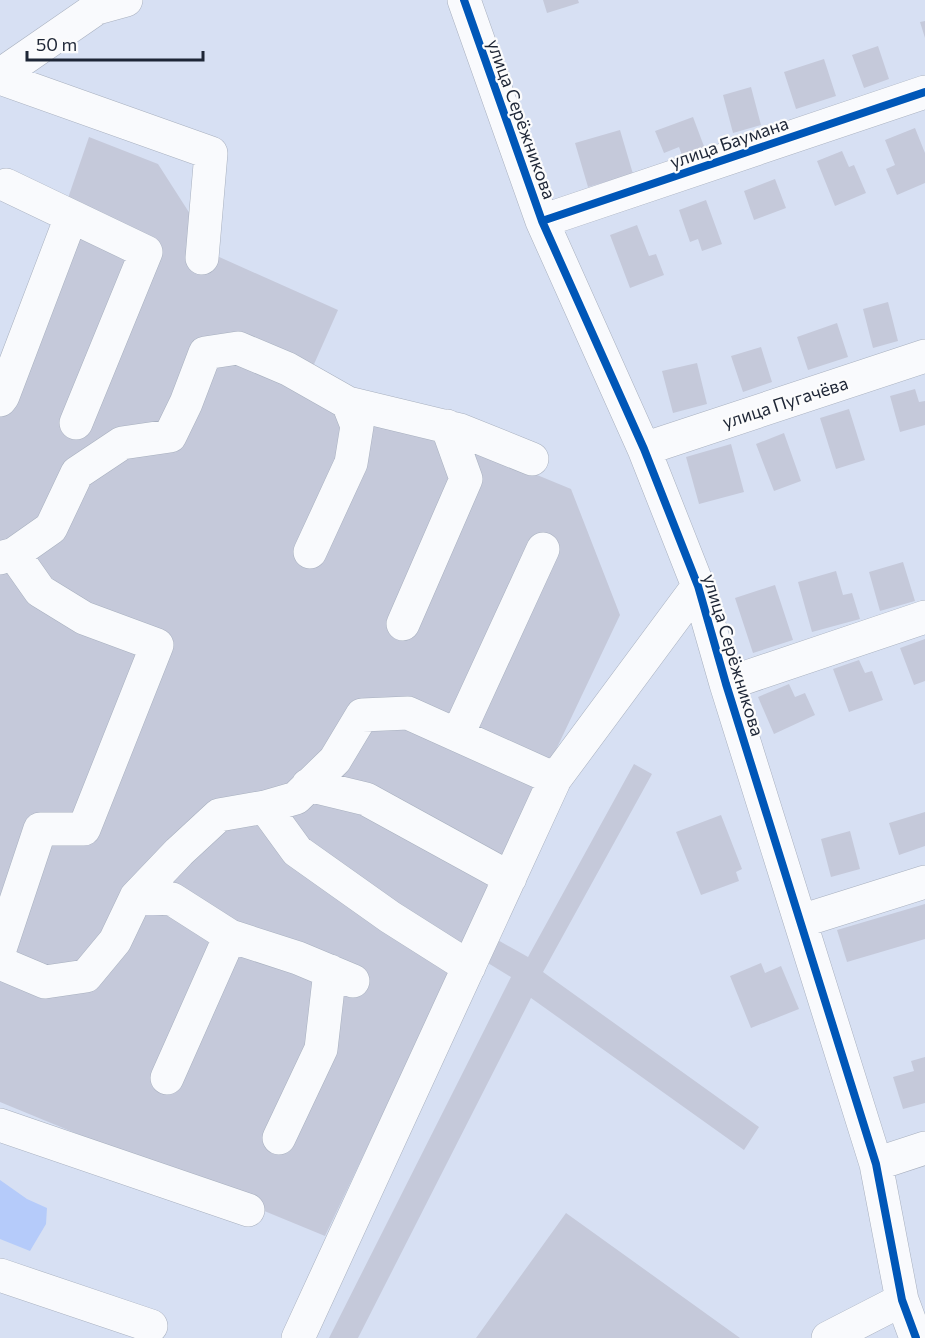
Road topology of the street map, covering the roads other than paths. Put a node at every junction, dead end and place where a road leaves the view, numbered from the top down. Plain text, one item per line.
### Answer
1 (464, 0) edge
2 (106, 3) edge
3 (0, 77) edge
4 (925, 92) edge
5 (6, 185) dead end
6 (71, 217) junction
7 (542, 221) junction
8 (202, 258) dead end
9 (925, 356) edge
10 (0, 400) edge
11 (348, 403) junction
12 (76, 423) dead end
13 (447, 426) junction
14 (645, 449) junction
15 (532, 459) dead end
16 (543, 549) dead end
17 (310, 552) dead end
18 (7, 556) edge
19 (698, 586) junction
20 (925, 617) edge
21 (403, 624) dead end
22 (726, 684) junction
23 (458, 734) junction
24 (555, 779) junction
25 (308, 785) junction
26 (265, 807) junction
27 (510, 878) junction
28 (925, 882) edge
29 (136, 897) junction
30 (801, 921) junction
31 (230, 936) junction
32 (0, 949) edge
33 (0, 963) edge
34 (469, 967) junction
35 (167, 1078) dead end
36 (0, 1125) edge
37 (279, 1138) dead end
38 (925, 1148) edge
39 (876, 1164) junction
40 (248, 1210) dead end
41 (0, 1275) edge
42 (902, 1300) junction
43 (151, 1326) dead end
44 (298, 1338) edge
45 (828, 1338) edge
46 (916, 1338) edge

1 - 7 street, улица Серёжникова
2 - 3 street
3 - 8 street
4 - 7 street, улица Баумана
5 - 6 street
6 - 10 street
6 - 12 street
7 - 14 street, улица Серёжникова
9 - 14 street, улица Пугачёва
11 - 13 street
11 - 17 street
11 - 18 street
13 - 15 street
13 - 21 street
14 - 19 street, улица Серёжникова
16 - 23 street
18 - 32 street
19 - 22 street, улица Серёжникова
19 - 24 street
20 - 22 street
22 - 30 street, улица Серёжникова
23 - 24 street
23 - 25 street
24 - 27 street
25 - 26 street
25 - 27 street
26 - 29 street
26 - 34 street
27 - 34 street
28 - 30 street
29 - 31 street
29 - 33 street
30 - 39 street, улица Серёжникова
31 - 35 street
31 - 37 street
34 - 44 street
36 - 40 street
38 - 39 street
39 - 42 street, улица Серёжникова
41 - 43 street
42 - 45 street
42 - 46 street, улица Серёжникова

